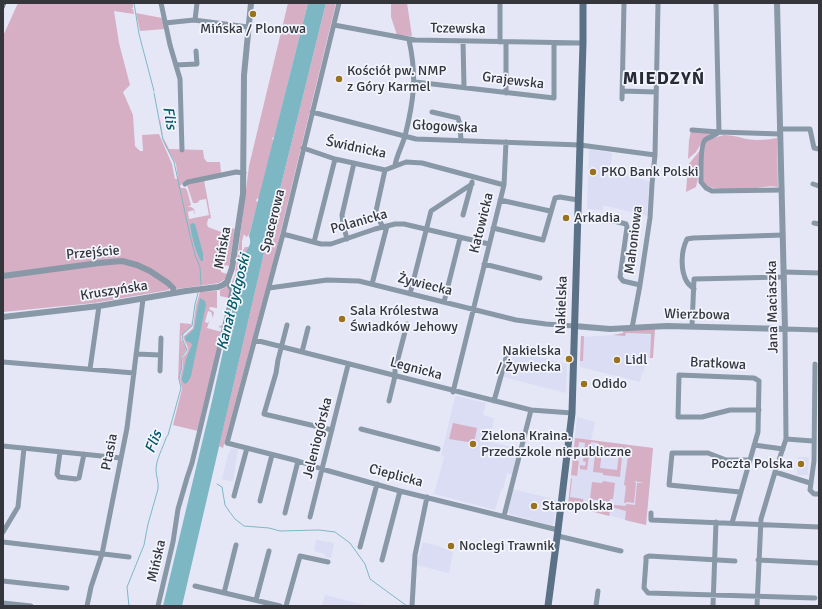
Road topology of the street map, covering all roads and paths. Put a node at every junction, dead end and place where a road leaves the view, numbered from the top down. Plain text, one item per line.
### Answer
1 (161, 3) edge
2 (197, 3) edge
3 (251, 3) edge
4 (339, 3) edge
5 (500, 3) edge
6 (583, 3) edge
7 (624, 3) edge
8 (658, 3) edge
9 (716, 3) edge
10 (777, 3) edge
11 (195, 20) junction
12 (165, 23) junction
13 (334, 24) junction
14 (248, 27) junction
15 (410, 40) junction
16 (464, 41) junction
17 (500, 42) junction
18 (506, 42) junction
19 (554, 43) junction
20 (583, 43) junction
21 (196, 51) dead end
22 (176, 65) junction
23 (415, 82) junction
24 (464, 88) junction
25 (622, 91) junction
26 (656, 92) junction
27 (506, 93) junction
28 (622, 99) dead end
29 (312, 112) junction
30 (432, 112) dead end
31 (692, 130) dead end
32 (719, 132) junction
33 (780, 132) junction
34 (404, 136) junction
35 (461, 141) junction
36 (506, 142) junction
37 (580, 145) junction
38 (303, 148) junction
39 (819, 149) edge
40 (182, 150) dead end
41 (655, 155) junction
42 (335, 159) junction
43 (354, 163) junction
44 (396, 165) junction
45 (385, 170) junction
46 (244, 173) junction
47 (474, 177) junction
48 (185, 184) dead end
49 (472, 184) junction
50 (813, 184) dead end
51 (504, 185) junction
52 (819, 186) edge
53 (782, 190) junction
54 (500, 200) junction
55 (578, 200) junction
56 (550, 211) junction
57 (463, 215) dead end
58 (379, 220) junction
59 (578, 220) junction
60 (385, 227) junction
61 (493, 228) junction
62 (374, 229) junction
63 (427, 230) junction
64 (283, 234) junction
65 (783, 235) junction
66 (460, 238) junction
67 (347, 239) junction
68 (314, 242) junction
69 (489, 244) junction
70 (484, 264) junction
71 (819, 273) edge
72 (784, 275) junction
73 (3, 276) edge
74 (540, 278) dead end
75 (686, 279) junction
76 (694, 279) junction
77 (228, 282) junction
78 (372, 284) junction
79 (640, 285) junction
80 (269, 288) junction
81 (694, 289) junction
82 (174, 293) junction
83 (410, 294) junction
84 (143, 299) junction
85 (444, 302) junction
86 (99, 306) junction
87 (473, 309) junction
88 (3, 317) edge
89 (407, 324) dead end
90 (287, 325) dead end
91 (574, 326) junction
92 (692, 326) junction
93 (308, 328) dead end
94 (632, 328) junction
95 (785, 329) junction
96 (819, 330) edge
97 (161, 338) dead end
98 (255, 340) junction
99 (281, 347) junction
100 (508, 351) dead end
101 (302, 352) junction
102 (136, 354) junction
103 (160, 355) junction
104 (3, 362) edge
105 (348, 364) junction
106 (815, 364) dead end
107 (90, 369) junction
108 (160, 372) dead end
109 (134, 373) junction
110 (395, 376) junction
111 (817, 391) edge
112 (453, 392) junction
113 (389, 401) dead end
114 (494, 401) junction
115 (531, 410) junction
116 (759, 410) junction
117 (572, 414) junction
118 (817, 423) edge
119 (361, 429) dead end
120 (332, 430) junction
121 (786, 439) junction
122 (814, 441) junction
123 (227, 443) joint
124 (754, 445) junction
125 (3, 446) edge
126 (24, 448) junction
127 (247, 448) junction
128 (438, 449) dead end
129 (783, 449) junction
130 (60, 452) junction
131 (84, 454) junction
132 (272, 454) junction
133 (121, 458) junction
134 (750, 460) junction
135 (298, 461) junction
136 (816, 461) edge
137 (322, 469) junction
138 (775, 472) junction
139 (377, 484) junction
140 (810, 484) junction
141 (400, 491) junction
142 (740, 492) junction
143 (816, 494) edge
144 (234, 496) dead end
145 (427, 497) junction
146 (260, 501) dead end
147 (285, 513) dead end
148 (651, 513) dead end
149 (504, 516) junction
150 (310, 517) dead end
151 (716, 522) junction
152 (732, 523) junction
153 (760, 524) junction
154 (819, 527) edge
155 (3, 532) edge
156 (558, 533) junction
157 (3, 542) edge
158 (236, 545) dead end
159 (360, 547) dead end
160 (269, 551) dead end
161 (621, 551) dead end
162 (102, 554) junction
163 (129, 558) dead end
164 (382, 560) dead end
165 (715, 560) junction
166 (758, 560) junction
167 (735, 561) dead end
168 (328, 562) dead end
169 (819, 563) edge
170 (3, 581) edge
171 (195, 586) dead end
172 (67, 588) dead end
173 (598, 591) dead end
174 (224, 593) junction
175 (713, 596) junction
176 (757, 597) junction
177 (814, 598) dead end
178 (256, 600) junction
179 (3, 603) edge
180 (31, 606) edge
181 (87, 606) edge
182 (158, 606) edge
183 (280, 606) edge
184 (286, 606) edge
185 (412, 606) edge
186 (548, 606) edge
187 (596, 606) edge
188 (713, 606) edge
189 (757, 606) edge

1 - 12 street
2 - 11 street
3 - 14 street, Mińska
4 - 13 street, Spacerowa
5 - 17 street
6 - 20 main road, Nakielska
7 - 25 street
8 - 26 street, Mahoniowa
9 - 32 street
10 - 33 street, Jana Maciaszka
11 - 12 street
11 - 14 street
12 - 22 street
13 - 15 street, Tczewska
13 - 29 street, Spacerowa
14 - 46 street, Mińska
15 - 16 street, Tczewska
15 - 23 street
16 - 17 street, Tczewska
16 - 24 street
17 - 18 street, Tczewska
18 - 19 street, Tczewska
18 - 27 street
19 - 20 street, Tczewska
19 - 27 street, Grajewska
20 - 37 main road, Nakielska
21 - 22 street
22 - 40 street
23 - 24 street, Grajewska
23 - 34 street
24 - 27 street, Grajewska
25 - 26 street
25 - 28 street
26 - 41 street, Mahoniowa
29 - 34 street, Głogowska
29 - 38 street, Spacerowa
30 - 35 street
31 - 32 street
32 - 33 street
32 - 53 street
33 - 39 street
33 - 53 street, Jana Maciaszka
34 - 35 street, Głogowska
34 - 44 street
35 - 36 street, Głogowska
36 - 37 street, Głogowska
36 - 51 street, Katowicka
37 - 41 street, Głogowska
37 - 55 main road, Nakielska
38 - 42 street, Świdnicka
38 - 64 street, Spacerowa
41 - 79 street, Mahoniowa
42 - 43 street, Świdnicka
42 - 68 street
43 - 45 street, Świdnicka
43 - 67 street
44 - 45 street, Świdnicka
44 - 47 street, Świdnicka
45 - 58 street
46 - 48 street
46 - 77 street, Mińska
47 - 49 street
47 - 51 street, Świdnicka
49 - 57 street
49 - 63 street
50 - 52 street
51 - 54 street, Katowicka
53 - 65 street, Jana Maciaszka
54 - 56 street
54 - 61 street, Katowicka
55 - 56 street
55 - 59 main road, Nakielska
56 - 61 street
58 - 60 street
58 - 62 street
59 - 79 street
59 - 91 main road, Nakielska
60 - 62 street, Polanicka
60 - 63 street, Polanicka
60 - 78 street
61 - 69 street, Katowicka
62 - 67 street, Polanicka
63 - 66 street, Polanicka
63 - 83 street
64 - 68 street, Polanicka
64 - 80 street, Spacerowa
65 - 72 street, Jana Maciaszka
65 - 75 street
66 - 69 street, Polanicka
66 - 85 street
67 - 68 street, Polanicka
69 - 70 street, Katowicka
70 - 74 street
70 - 87 street, Katowicka
71 - 72 street
72 - 76 street
72 - 95 street, Jana Maciaszka
73 - 82 street, Przejście
75 - 76 street
75 - 81 street
76 - 81 street
77 - 82 street, Kruszyńska
77 - 182 street, Mińska
78 - 80 street, Żywiecka
78 - 83 street, Żywiecka
79 - 94 street, Mahoniowa
80 - 98 street, Spacerowa
81 - 92 street
82 - 84 street, Kruszyńska
83 - 85 street, Żywiecka
84 - 86 street, Kruszyńska
84 - 102 street, Ptasia
85 - 87 street, Żywiecka
86 - 88 street, Kruszyńska
86 - 107 street
87 - 91 street, Żywiecka
87 - 112 street, Katowicka
89 - 110 street
90 - 99 street
91 - 94 street, Wierzbowa
91 - 117 main road, Nakielska
92 - 94 street, Wierzbowa
92 - 95 street, Wierzbowa
93 - 101 street
95 - 96 street, Wierzbowa
95 - 121 street, Jana Maciaszka
97 - 103 street
98 - 99 street, Legnicka
98 - 123 street, Spacerowa
99 - 101 street, Legnicka
99 - 120 street
100 - 114 street
101 - 105 street, Legnicka
102 - 103 street
102 - 109 street, Ptasia
103 - 108 street
104 - 107 street
105 - 110 street, Legnicka
105 - 120 street, Jeleniogórska
106 - 111 street
107 - 109 street
109 - 133 street, Ptasia
110 - 112 street, Legnicka
110 - 113 street
111 - 118 street
112 - 114 street, Legnicka
114 - 115 street, Legnicka
115 - 117 street, Legnicka
115 - 149 street
116 - 116 street, Bratkowa
116 - 124 street
117 - 156 main road, Nakielska
118 - 122 street
119 - 128 street
120 - 137 street, Jeleniogórska
121 - 122 street
121 - 129 street, Jana Maciaszka
122 - 136 street
123 - 127 street, Cieplicka
124 - 129 street
124 - 134 street
125 - 126 street
126 - 130 street
126 - 155 street
127 - 132 street, Cieplicka
127 - 144 street
129 - 138 street, Jana Maciaszka
130 - 131 street
130 - 131 street
131 - 133 street
132 - 135 street, Cieplicka
132 - 146 street
133 - 162 street, Ptasia
134 - 142 street
134 - 142 street
135 - 137 street, Cieplicka
135 - 147 street
136 - 140 street
137 - 139 street, Cieplicka
137 - 150 street, Jeleniogórska
138 - 140 street
138 - 153 street, Jana Maciaszka
139 - 141 street, Cieplicka
139 - 159 street
140 - 143 street
141 - 145 street, Cieplicka
141 - 164 street
142 - 152 street
145 - 149 street, Cieplicka
145 - 185 street
148 - 151 street
149 - 156 street, Cieplicka
151 - 152 street
151 - 165 street
152 - 153 street
153 - 154 street
153 - 166 street, Jana Maciaszka
156 - 161 street, Cieplicka
156 - 186 main road, Nakielska
157 - 162 street
158 - 174 street
160 - 178 street
162 - 163 street
162 - 181 street, Ptasia
165 - 167 street
165 - 175 street
165 - 175 street
166 - 169 street
166 - 176 street, Jana Maciaszka
168 - 184 street
170 - 172 street
171 - 174 street
173 - 187 street
174 - 178 street
175 - 176 street
175 - 188 street
176 - 177 street
176 - 189 street, Jana Maciaszka
178 - 183 street
179 - 180 street

